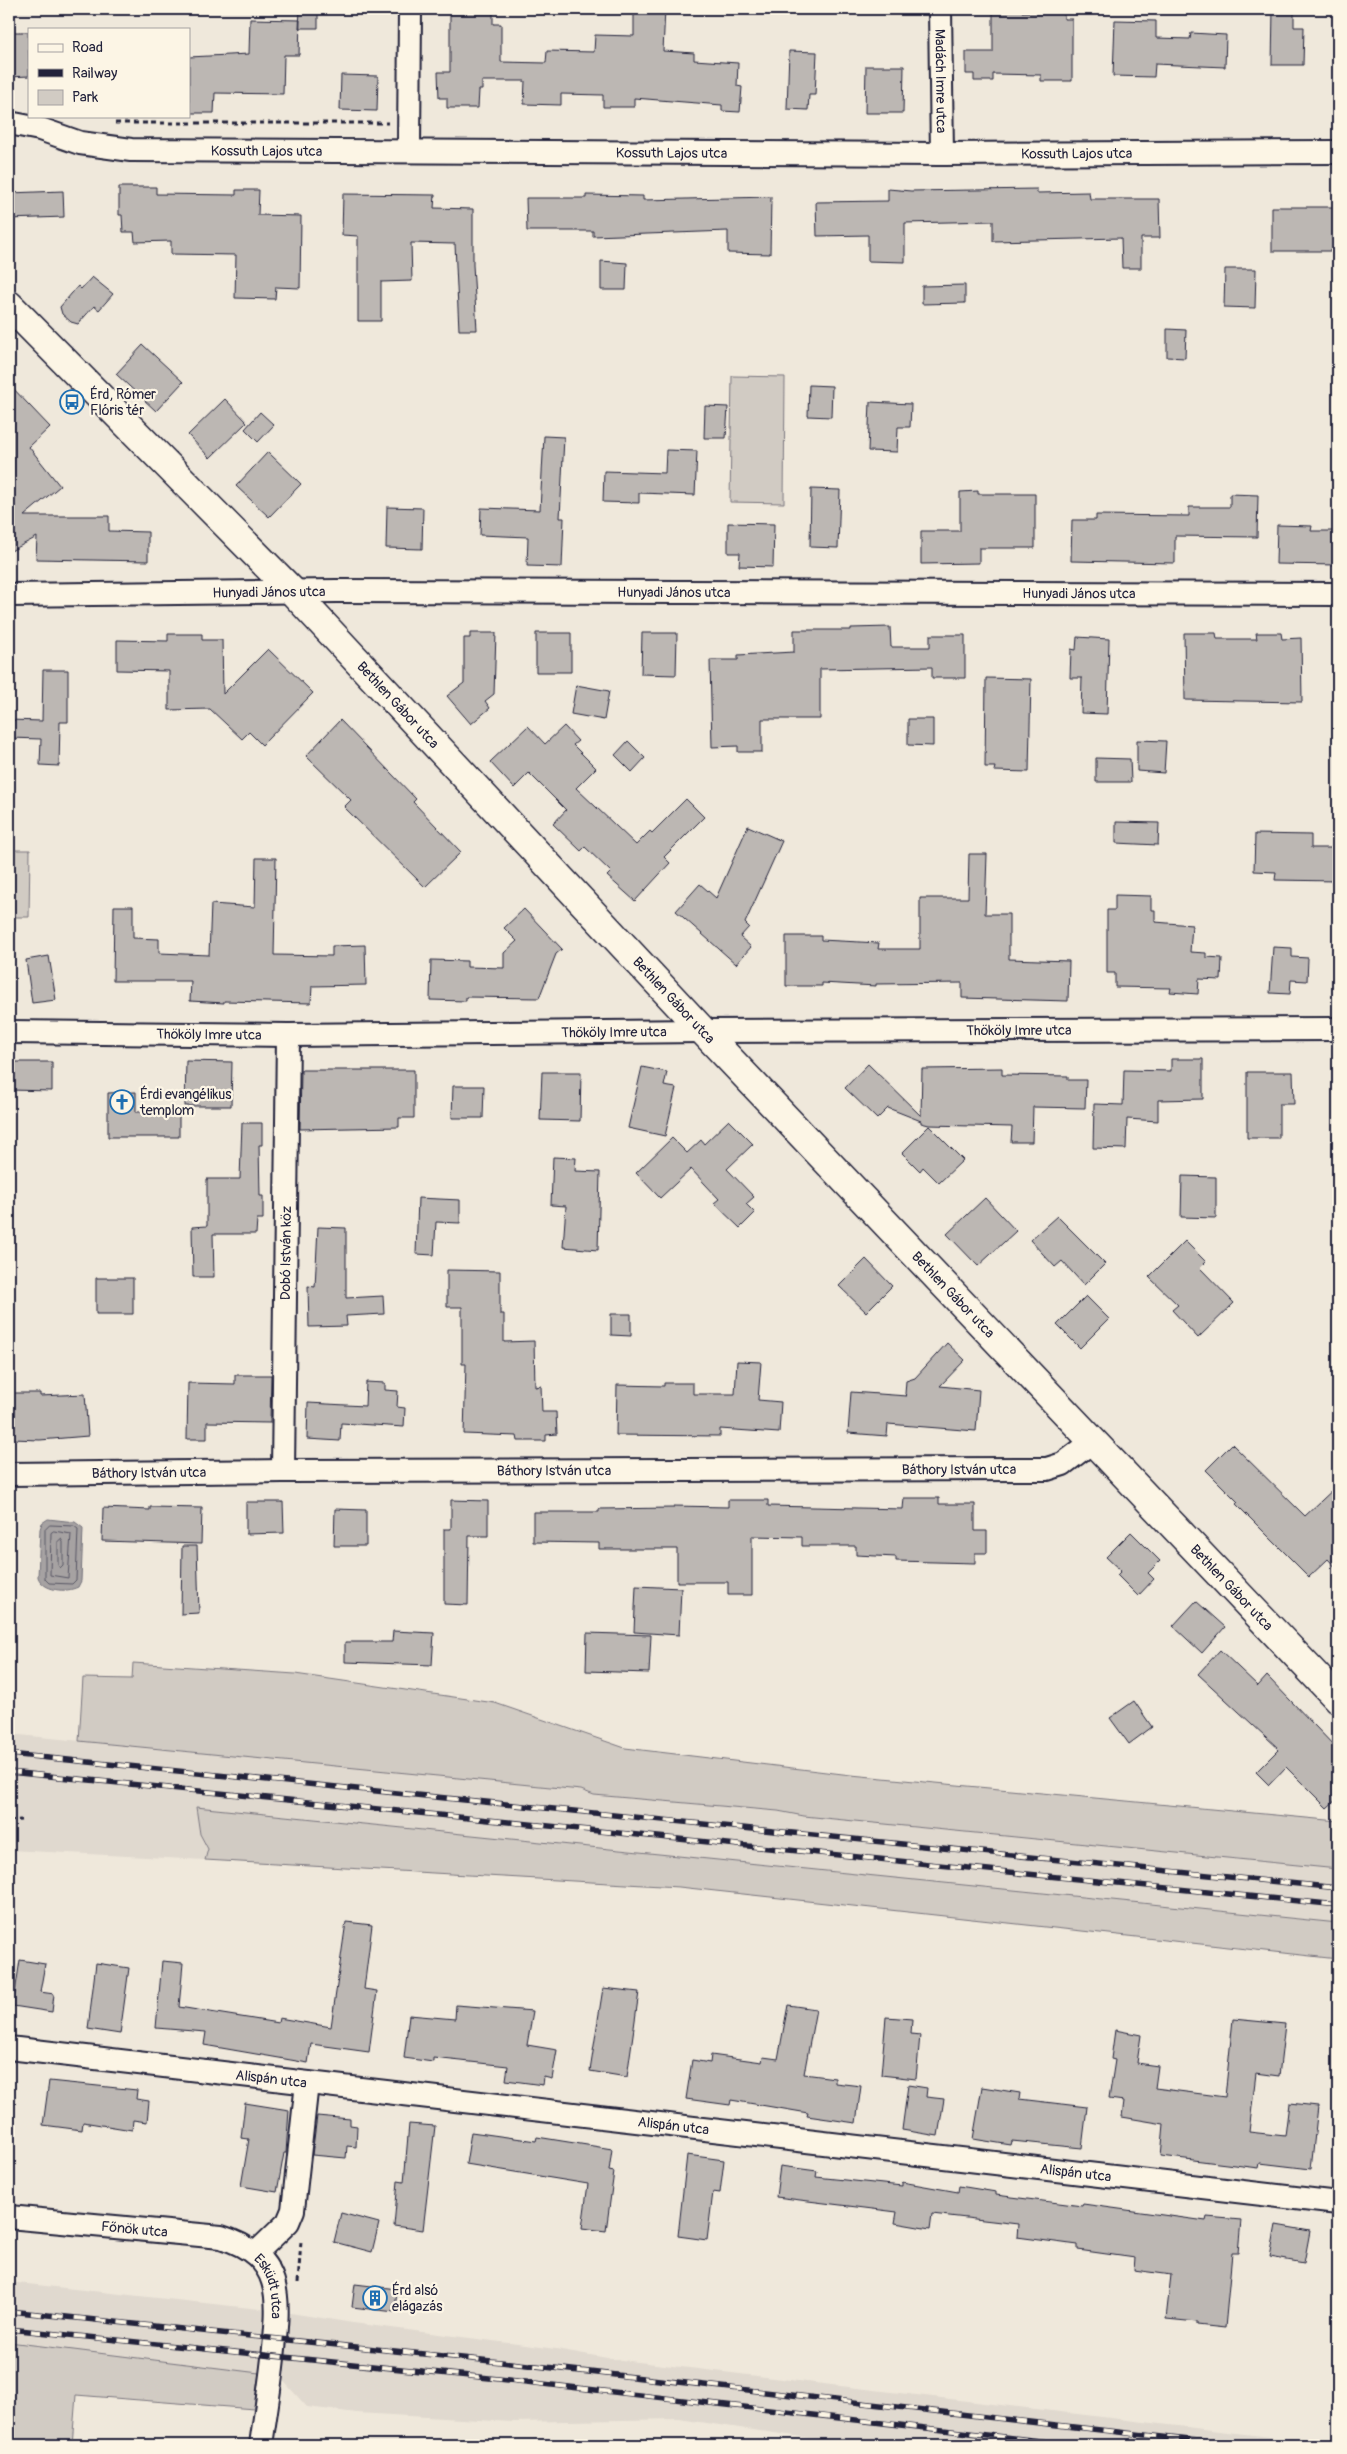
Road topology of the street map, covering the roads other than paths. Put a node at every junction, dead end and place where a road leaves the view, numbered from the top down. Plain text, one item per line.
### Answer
1 (410, 9) edge
2 (940, 9) edge
3 (9, 123) edge
4 (409, 150) junction
5 (1338, 152) edge
6 (942, 154) junction
7 (9, 305) edge
8 (292, 591) junction
9 (1338, 594) edge
10 (9, 595) edge
11 (1338, 1030) edge
12 (703, 1031) junction
13 (9, 1032) edge
14 (288, 1035) junction
15 (1092, 1442) junction
16 (283, 1471) junction
17 (9, 1474) edge
18 (1338, 1699) edge
19 (9, 2048) edge
20 (307, 2083) junction
21 (1338, 2203) edge
22 (9, 2217) edge
23 (256, 2253) junction
24 (261, 2445) edge

1 - 4 street
2 - 6 street, Madách Imre utca
3 - 4 street, Kossuth Lajos utca
4 - 6 street, Kossuth Lajos utca
5 - 6 street, Kossuth Lajos utca
7 - 8 street, Bethlen Gábor utca
8 - 9 street, Hunyadi János utca
8 - 10 street, Hunyadi János utca
8 - 12 street, Bethlen Gábor utca
11 - 12 street, Thököly Imre utca
12 - 14 street, Thököly Imre utca
12 - 15 street, Bethlen Gábor utca
13 - 14 street, Thököly Imre utca
14 - 16 street, Dobó István köz
15 - 16 street, Báthory István utca
15 - 18 street, Bethlen Gábor utca
16 - 17 street, Báthory István utca
19 - 20 street, Alispán utca
20 - 21 street, Alispán utca
20 - 23 street, Esküdt utca
22 - 23 street, Főnök utca
23 - 24 street, Esküdt utca

